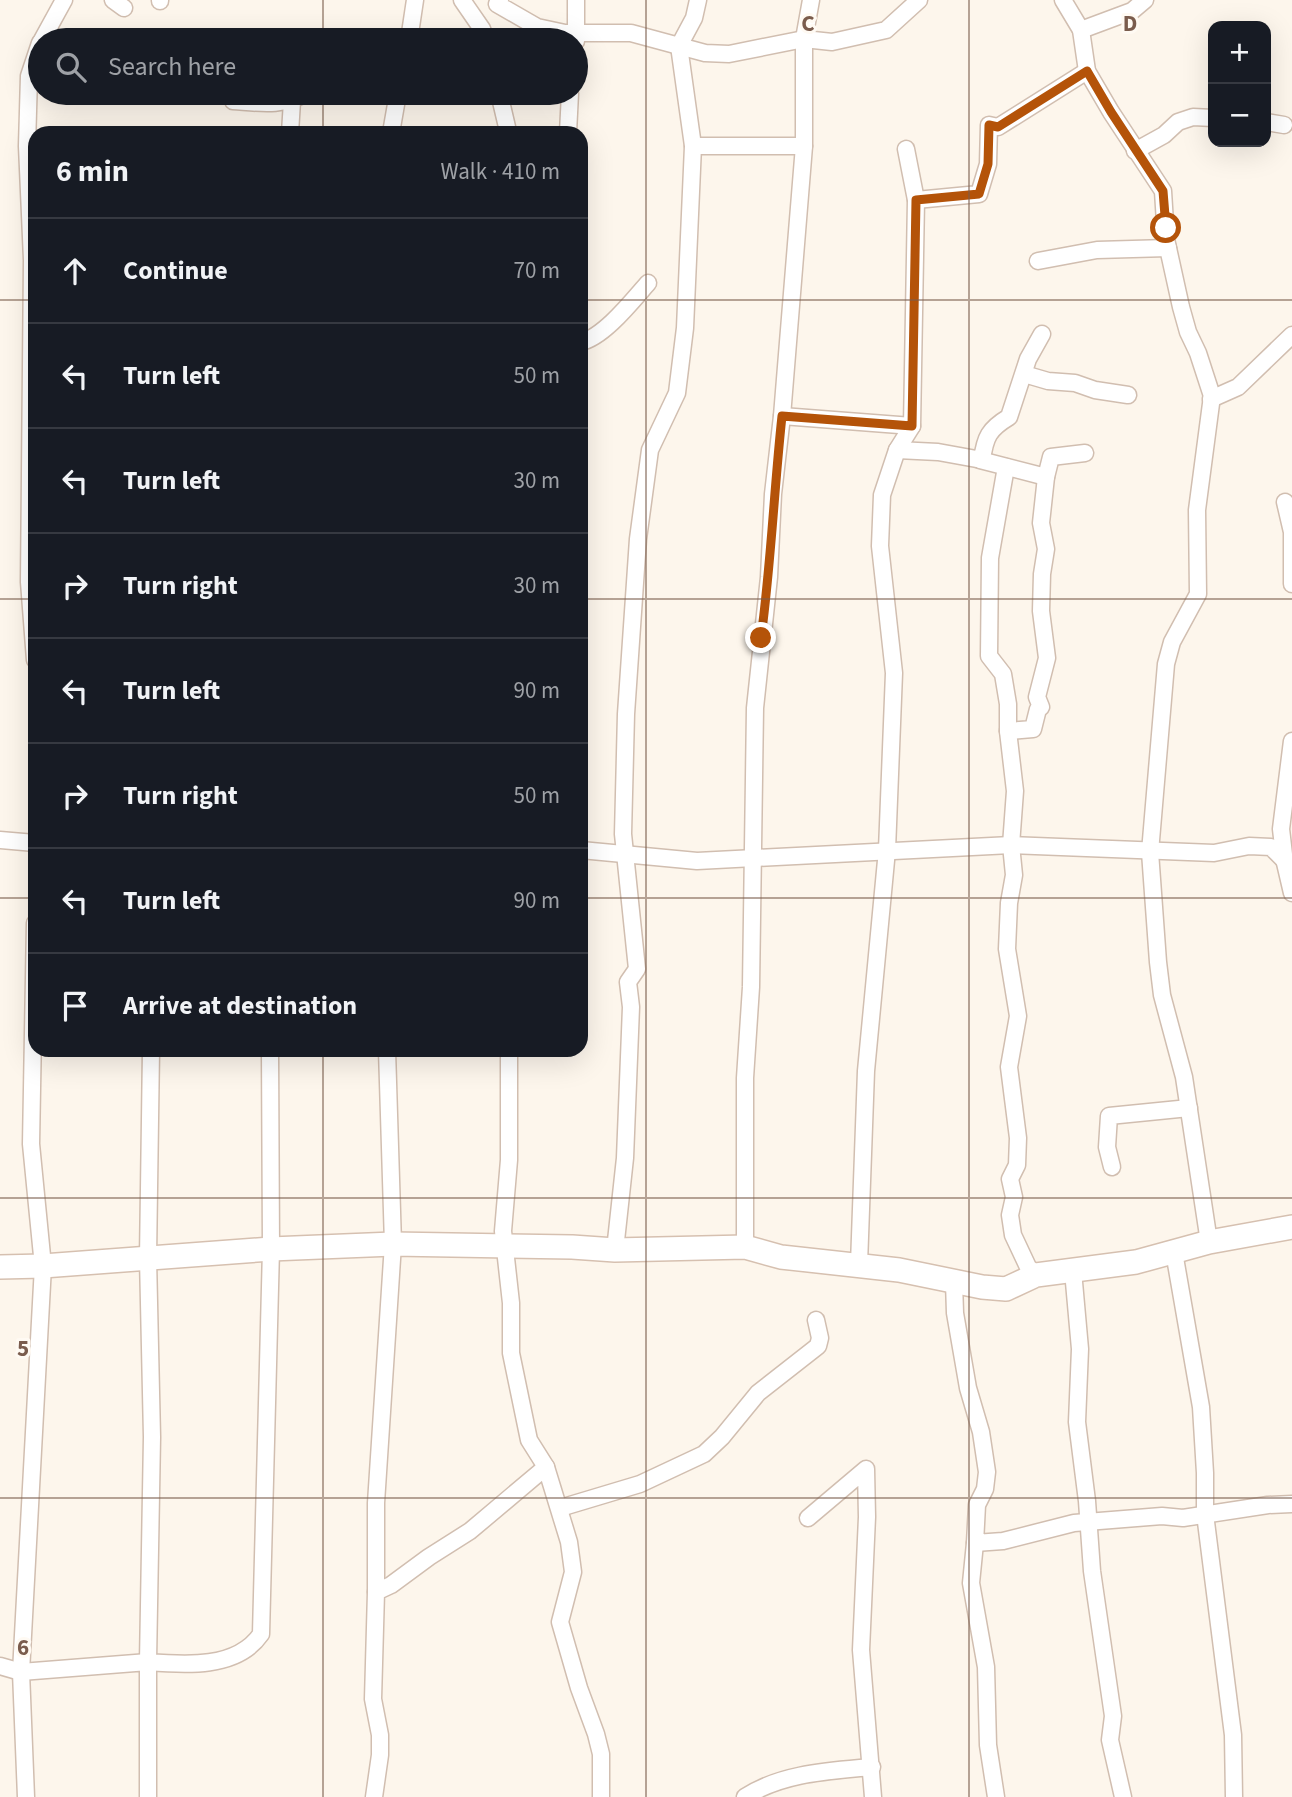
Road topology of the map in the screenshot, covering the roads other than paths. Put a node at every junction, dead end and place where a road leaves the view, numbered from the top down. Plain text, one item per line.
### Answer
1 (64, 0) edge
2 (415, 0) edge
3 (462, 0) edge
4 (500, 0) edge
5 (576, 0) edge
6 (698, 0) edge
7 (811, 0) edge
8 (919, 0) edge
9 (1063, 0) edge
10 (1145, 0) edge
11 (48, 28) edge
12 (411, 28) edge
13 (481, 28) edge
14 (542, 28) edge
15 (577, 28) edge
16 (1081, 30) junction
17 (588, 36) edge
18 (804, 38) junction
19 (679, 46) junction
20 (1087, 71) junction
21 (28, 105) edge
22 (292, 105) edge
23 (396, 105) edge
24 (502, 105) edge
25 (569, 105) edge
26 (1208, 118) edge
27 (1271, 123) edge
28 (1284, 125) dead end
29 (290, 126) edge
30 (392, 126) edge
31 (507, 126) edge
32 (568, 126) edge
33 (693, 146) junction
34 (804, 146) junction
35 (906, 149) dead end
36 (1135, 151) junction
37 (28, 169) edge
38 (916, 200) junction
39 (1168, 248) junction
40 (1038, 261) dead end
41 (648, 283) dead end
42 (1042, 334) dead end
43 (1292, 335) edge
44 (588, 341) edge
45 (1024, 374) junction
46 (1128, 395) dead end
47 (1211, 399) junction
48 (782, 416) junction
49 (912, 426) junction
50 (897, 450) junction
51 (1085, 453) dead end
52 (980, 460) junction
53 (1006, 467) junction
54 (1046, 477) junction
55 (1285, 502) dead end
56 (1291, 549) edge
57 (1292, 584) edge
58 (1007, 731) junction
59 (1292, 741) edge
60 (1288, 801) edge
61 (0, 840) edge
62 (28, 842) edge
63 (1011, 845) junction
64 (887, 850) junction
65 (588, 851) edge
66 (1150, 852) junction
67 (626, 855) junction
68 (752, 859) junction
69 (1288, 866) edge
70 (1292, 893) edge
71 (33, 1057) edge
72 (151, 1057) edge
73 (270, 1057) edge
74 (387, 1057) edge
75 (509, 1057) edge
76 (1189, 1108) junction
77 (1112, 1167) dead end
78 (1292, 1227) edge
79 (1209, 1242) junction
80 (393, 1244) junction
81 (506, 1247) junction
82 (745, 1247) junction
83 (271, 1249) junction
84 (615, 1250) junction
85 (1174, 1252) junction
86 (148, 1258) junction
87 (859, 1264) junction
88 (43, 1266) junction
89 (0, 1268) edge
90 (1073, 1271) junction
91 (1036, 1275) junction
92 (954, 1282) junction
93 (816, 1320) dead end
94 (546, 1467) junction
95 (1292, 1504) edge
96 (560, 1508) junction
97 (1205, 1514) junction
98 (808, 1518) dead end
99 (1089, 1522) junction
100 (975, 1543) junction
101 (376, 1592) junction
102 (148, 1662) junction
103 (0, 1666) edge
104 (21, 1672) junction
105 (872, 1767) junction
106 (26, 1797) edge
107 (148, 1797) edge
108 (374, 1797) edge
109 (601, 1797) edge
110 (745, 1797) edge
111 (873, 1797) edge
112 (996, 1797) edge
113 (1123, 1797) edge
114 (1234, 1797) edge

1 - 11 street
2 - 12 street
3 - 13 street
4 - 14 street
5 - 15 street
6 - 19 street
7 - 18 street
8 - 18 street
9 - 16 street
10 - 16 street
16 - 20 street
17 - 19 street
18 - 19 street
18 - 34 street
19 - 33 street
20 - 36 street
20 - 38 street
21 - 37 street
22 - 29 street
23 - 30 street
24 - 31 street
25 - 32 street
26 - 36 street
27 - 28 street
33 - 34 street
33 - 67 street
34 - 48 street
35 - 38 street
36 - 39 street
38 - 49 street
39 - 40 street
39 - 47 street
41 - 44 street
42 - 45 street
43 - 47 street
45 - 46 street
45 - 52 street
47 - 66 street
48 - 49 street
48 - 68 street
49 - 50 street
50 - 52 street
50 - 64 street
51 - 54 street
52 - 53 street
53 - 54 street
53 - 58 street
54 - 58 street
55 - 56 street
56 - 57 street
58 - 63 street
59 - 60 street
60 - 69 street
61 - 62 street
63 - 64 street
63 - 66 street
63 - 91 street
64 - 68 street
64 - 87 street
65 - 67 street
66 - 69 street
66 - 76 street
67 - 68 street
67 - 84 street
68 - 82 street
69 - 70 street
71 - 88 street
72 - 86 street
73 - 83 street
74 - 80 street
75 - 81 street
76 - 77 street
76 - 79 street
78 - 79 street
79 - 85 street
80 - 81 street
80 - 83 street
80 - 101 street
81 - 84 street
81 - 94 street
82 - 84 street
82 - 87 street
83 - 86 street
83 - 102 street
85 - 90 street
85 - 97 street
86 - 88 street
86 - 102 street
87 - 92 street
88 - 89 street
88 - 104 street
90 - 91 street
90 - 99 street
91 - 92 street
92 - 100 street
93 - 96 street
94 - 96 street
94 - 101 street
95 - 97 street
96 - 109 street
97 - 99 street
97 - 114 street
98 - 105 street
99 - 100 street
99 - 113 street
100 - 112 street
101 - 108 street
102 - 104 street
102 - 107 street
103 - 104 street
104 - 106 street
105 - 110 street
105 - 111 street

